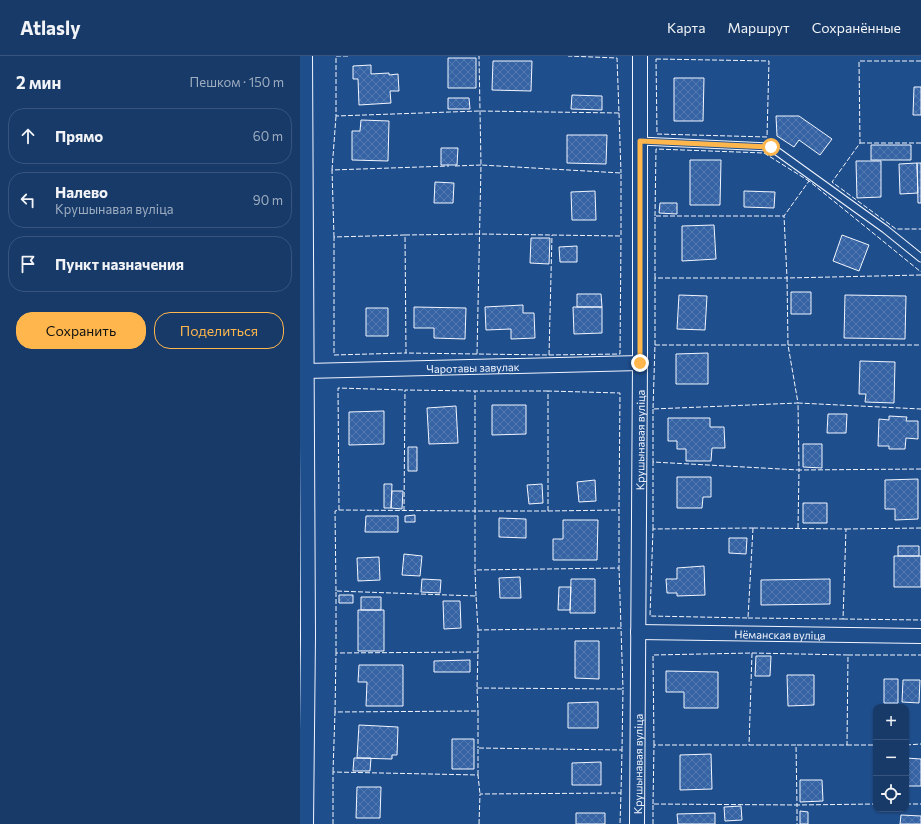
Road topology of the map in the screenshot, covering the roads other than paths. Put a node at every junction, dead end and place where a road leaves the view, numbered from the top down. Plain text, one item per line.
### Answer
1 (305, 56) edge
2 (640, 56) edge
3 (640, 141) junction
4 (921, 258) edge
5 (303, 331) edge
6 (640, 363) junction
7 (306, 370) junction
8 (638, 632) junction
9 (304, 636) edge
10 (921, 636) edge
11 (306, 824) edge
12 (637, 824) edge

1 - 5 street
2 - 3 street, Крушынавая вуліца
3 - 4 lane
3 - 6 street, Крушынавая вуліца
5 - 7 street
6 - 7 street, Чаротавы завулак
6 - 8 street, Крушынавая вуліца
7 - 9 street
8 - 10 street, Нёманская вуліца
8 - 12 street, Крушынавая вуліца
9 - 11 street

